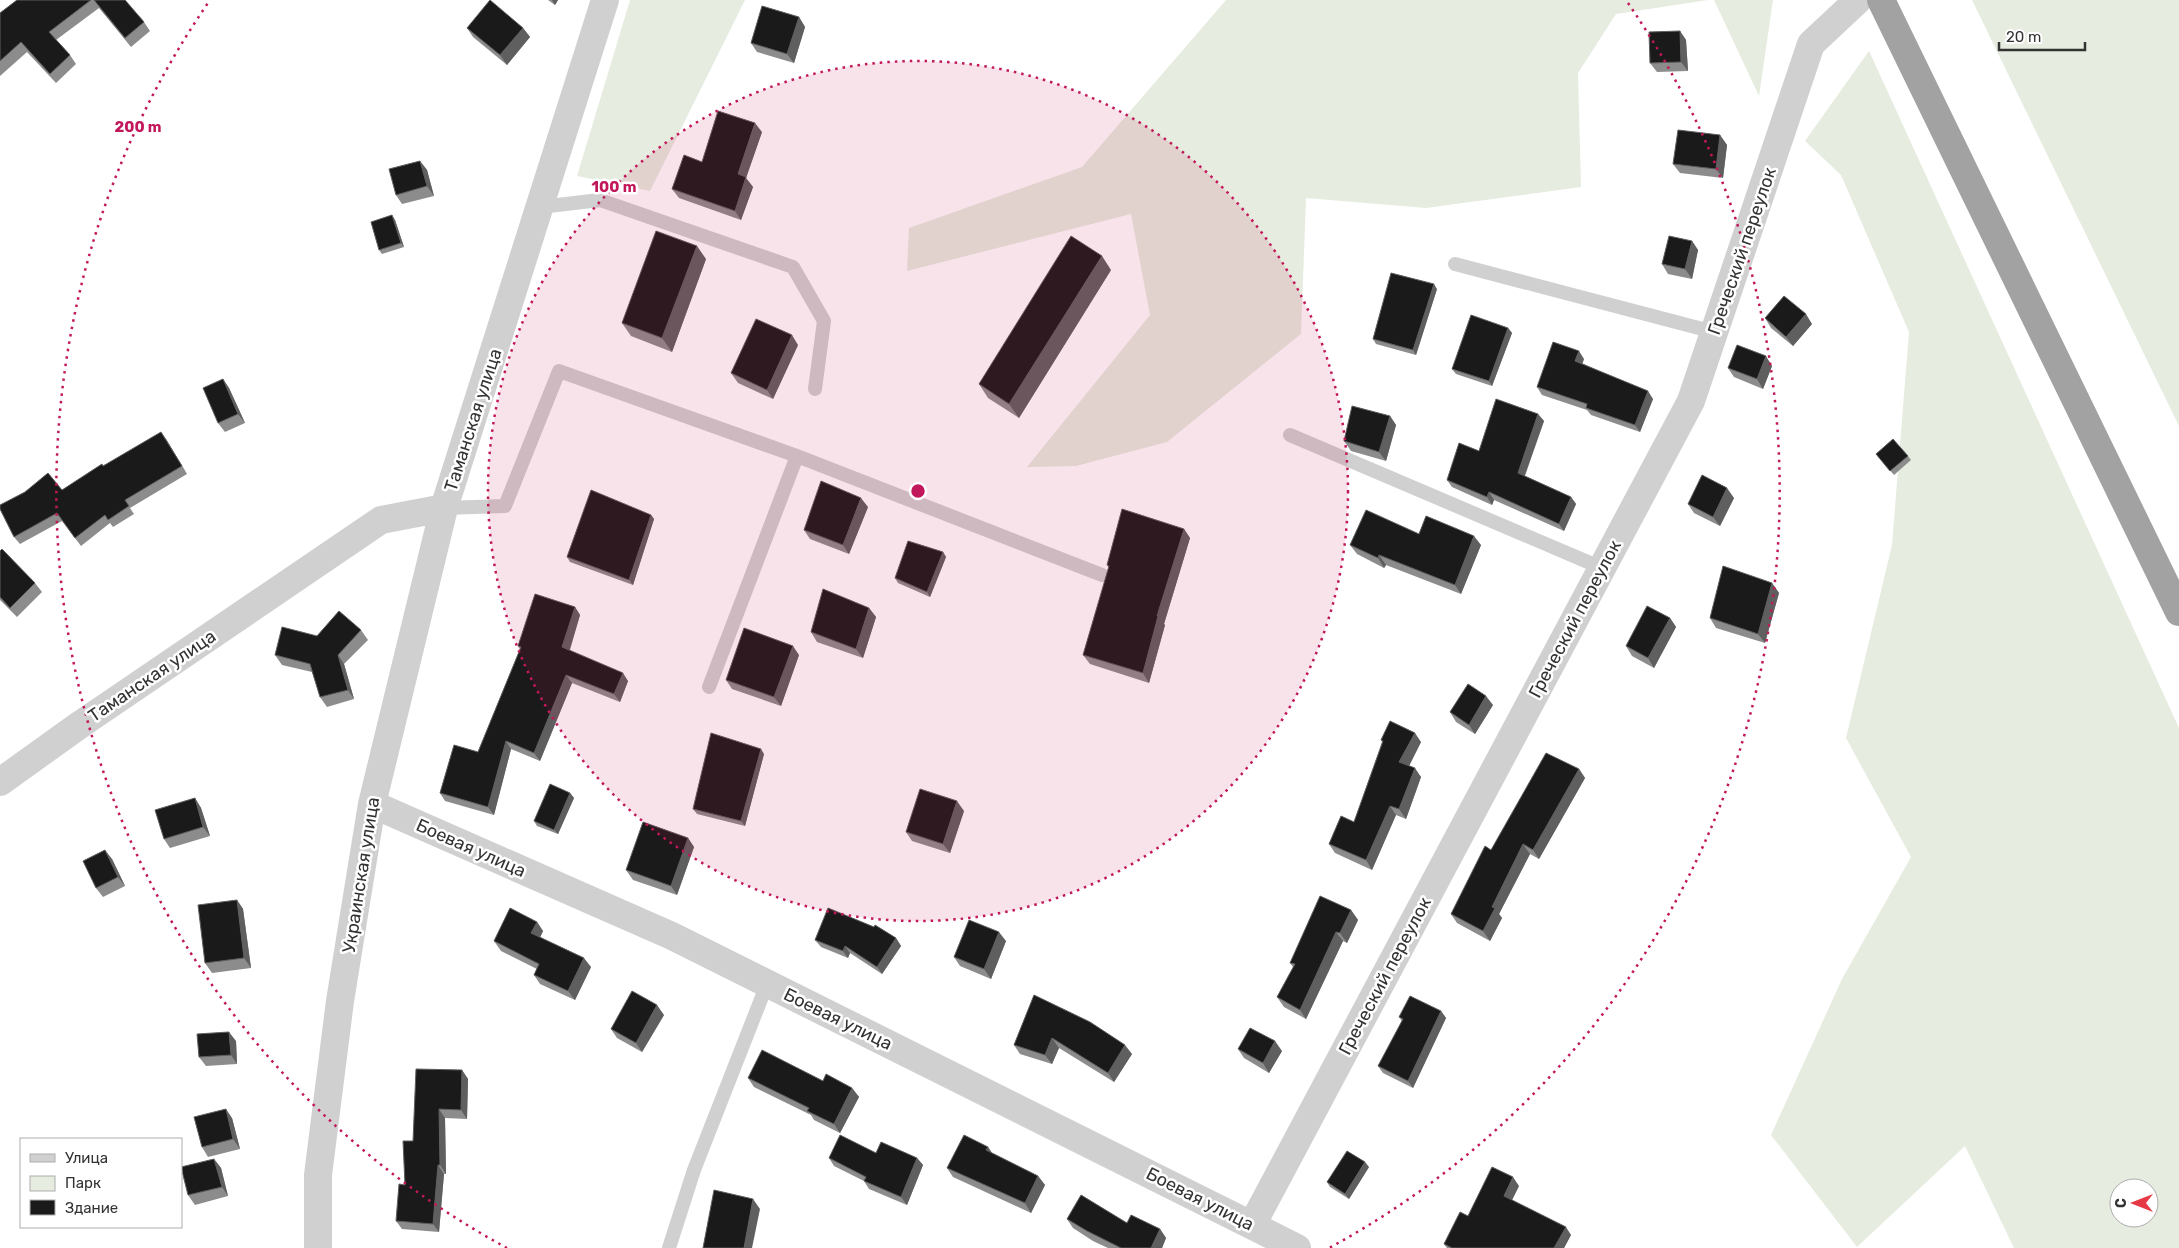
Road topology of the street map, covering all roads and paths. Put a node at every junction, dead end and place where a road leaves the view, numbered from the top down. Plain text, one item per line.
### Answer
1 (605, 0) edge
2 (1858, 0) edge
3 (1881, 0) edge
4 (540, 207) junction
5 (1455, 264) dead end
6 (1714, 332) junction
7 (815, 389) dead end
8 (1290, 435) dead end
9 (797, 456) junction
10 (444, 508) junction
11 (1602, 568) junction
12 (1102, 576) dead end
13 (2179, 612) edge
14 (709, 687) dead end
15 (0, 782) edge
16 (372, 804) junction
17 (768, 984) junction
18 (1252, 1225) junction
19 (318, 1248) edge
20 (669, 1248) edge
21 (1297, 1248) edge

1 - 4 street, Таманская улица
2 - 6 street, Греческий переулок
3 - 13 highway
4 - 7 lane
4 - 10 street, Таманская улица
5 - 6 lane
6 - 11 street, Греческий переулок
8 - 11 lane
9 - 10 lane
9 - 12 lane
9 - 14 lane
10 - 15 street, Таманская улица
10 - 16 street, Украинская улица
11 - 18 street, Греческий переулок
16 - 17 street, Боевая улица
16 - 19 street, Украинская улица
17 - 18 street, Боевая улица
17 - 20 lane
18 - 21 street, Боевая улица

